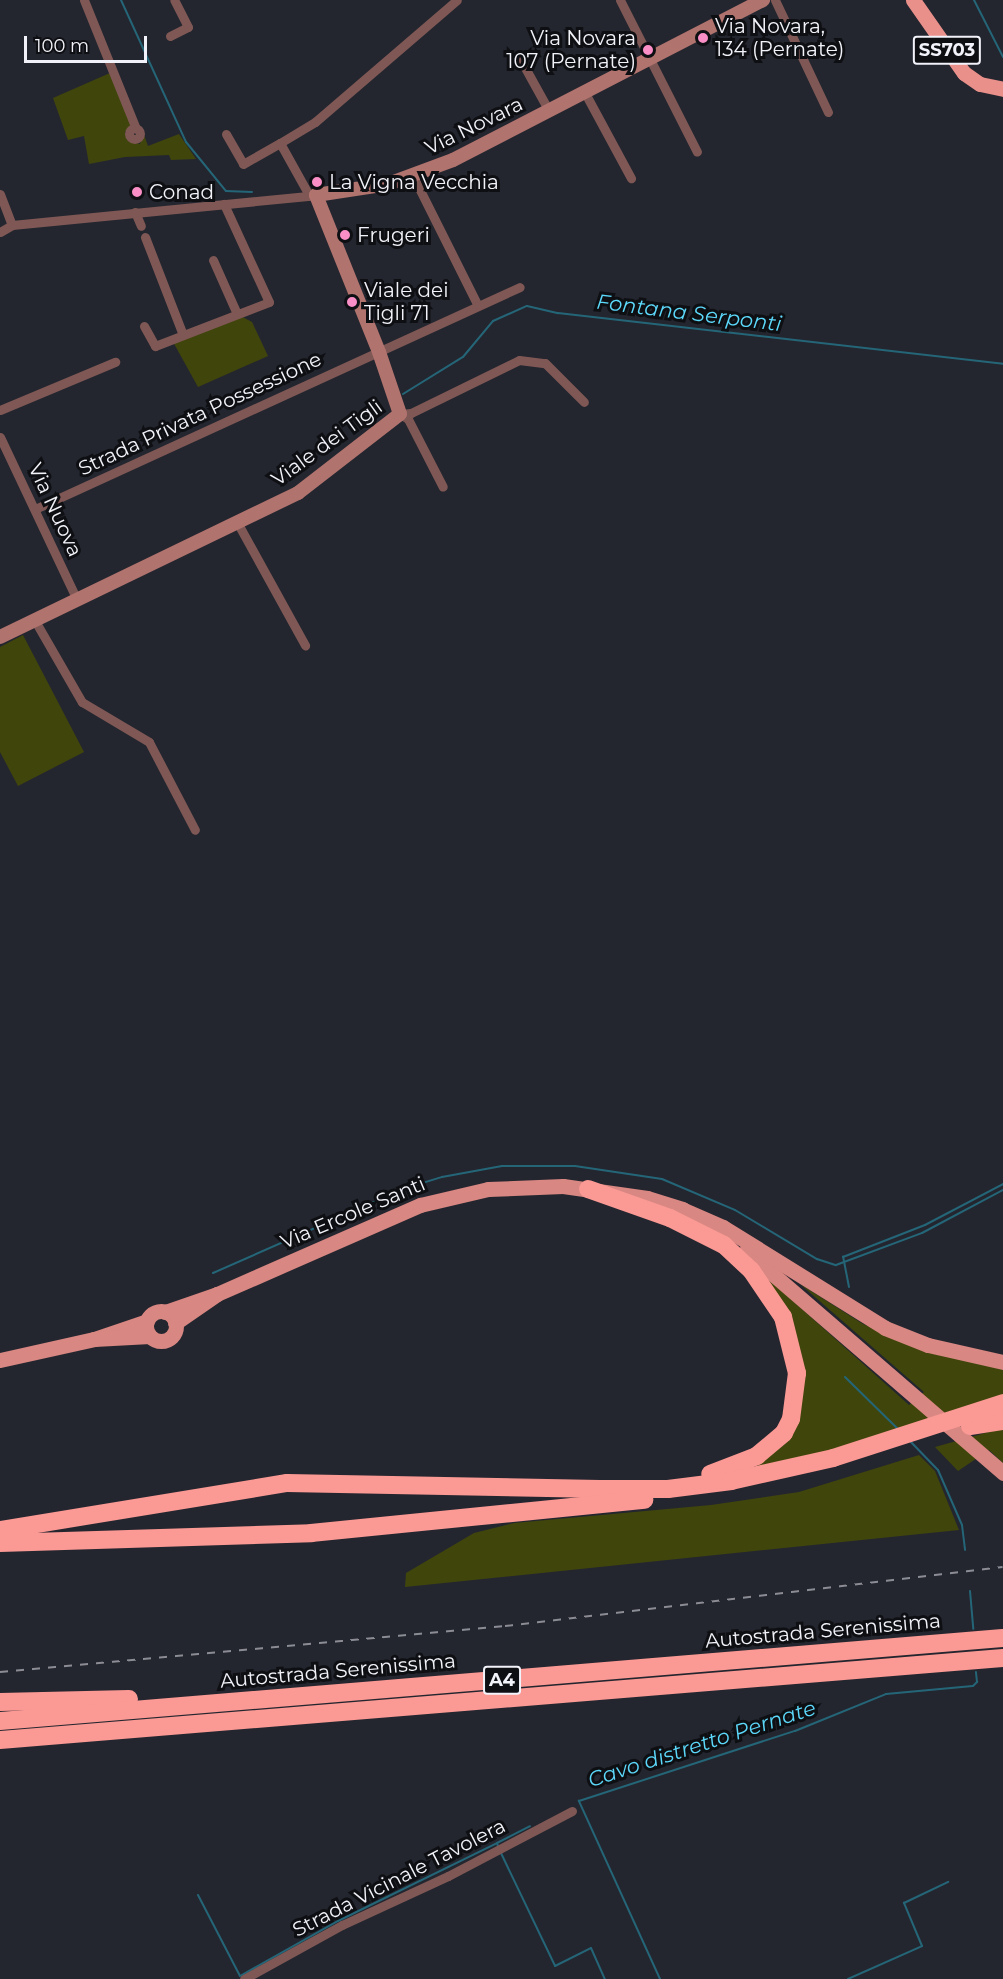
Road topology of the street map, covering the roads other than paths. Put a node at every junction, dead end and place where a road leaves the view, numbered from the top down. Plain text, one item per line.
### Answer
1 (84, 0) edge
2 (174, 0) edge
3 (457, 0) edge
4 (620, 0) edge
5 (763, 0) edge
6 (775, 0) edge
7 (914, 1) edge
8 (171, 36) dead end
9 (518, 55) dead end
10 (649, 60) junction
11 (998, 87) edge
12 (585, 93) junction
13 (549, 111) junction
14 (828, 112) dead end
15 (136, 129) dead end
16 (226, 134) dead end
17 (280, 143) junction
18 (697, 152) dead end
19 (413, 176) junction
20 (631, 178) dead end
21 (0, 194) edge
22 (318, 198) junction
23 (224, 204) junction
24 (135, 212) junction
25 (12, 225) junction
26 (141, 226) dead end
27 (0, 232) edge
28 (145, 237) dead end
29 (213, 260) dead end
30 (520, 287) dead end
31 (478, 306) junction
32 (237, 314) junction
33 (144, 326) dead end
34 (183, 335) junction
35 (379, 352) junction
36 (116, 362) dead end
37 (584, 402) dead end
38 (0, 410) edge
39 (400, 414) junction
40 (0, 437) edge
41 (443, 486) dead end
42 (35, 509) junction
43 (237, 522) junction
44 (76, 598) junction
45 (34, 619) junction
46 (0, 637) edge
47 (305, 645) dead end
48 (195, 830) dead end
49 (588, 1190) junction
50 (170, 1318) junction
51 (149, 1329) junction
52 (0, 1360) edge
53 (1003, 1362) edge
54 (1003, 1403) edge
55 (1003, 1415) edge
56 (1003, 1421) edge
57 (970, 1426) junction
58 (909, 1440) junction
59 (1003, 1473) edge
60 (600, 1489) junction
61 (0, 1530) edge
62 (0, 1543) edge
63 (1003, 1638) edge
64 (1003, 1658) edge
65 (0, 1702) edge
66 (215, 1703) junction
67 (0, 1721) edge
68 (173, 1726) junction
69 (0, 1740) edge
70 (0, 1751) edge
71 (572, 1811) dead end
72 (244, 1979) edge

1 - 15 street
2 - 8 street
3 - 17 street
4 - 10 street
5 - 10 main road, Via Novara
6 - 14 street
7 - 11 highway, SS703
9 - 13 street
10 - 12 main road, Via Novara
10 - 18 street
12 - 13 main road, Via Novara
12 - 20 street
13 - 19 main road, Via Novara
16 - 17 street
17 - 22 street
19 - 22 main road, Via Novara
19 - 31 street
21 - 25 street
22 - 23 street, Via Novara
22 - 35 main road, Viale dei Tigli
23 - 24 street, Via Novara
23 - 32 street
24 - 25 street, Via Novara
24 - 26 street
25 - 27 street, Via Novara
28 - 34 street
29 - 32 street
30 - 31 street, Strada Privata Possessione
31 - 35 street, Strada Privata Possessione
32 - 34 street
33 - 34 street
35 - 39 main road, Viale dei Tigli
35 - 42 street, Strada Privata Possessione
36 - 38 street
37 - 39 street
39 - 41 street
39 - 43 main road, Viale dei Tigli
40 - 42 street, Via Nuova
42 - 44 street, Via Nuova
43 - 44 main road, Viale dei Tigli
43 - 47 street
44 - 45 main road, Viale dei Tigli
45 - 46 main road, Viale dei Tigli
45 - 48 street
49 - 50 main road, Via Ercole Santi
49 - 53 main road
49 - 59 main road
49 - 60 highway
50 - 51 main road
50 - 51 main road
51 - 52 main road
54 - 58 highway
55 - 57 highway
56 - 57 highway
57 - 58 highway
58 - 60 highway
58 - 62 highway
60 - 61 highway
63 - 66 highway, Autostrada Serenissima / A4
64 - 68 highway, Autostrada Serenissima / A4
65 - 66 highway
66 - 67 highway, Autostrada Serenissima / A4
68 - 69 highway, Autostrada Serenissima / A4
68 - 70 highway
71 - 72 street, Strada Vicinale Tavolera

